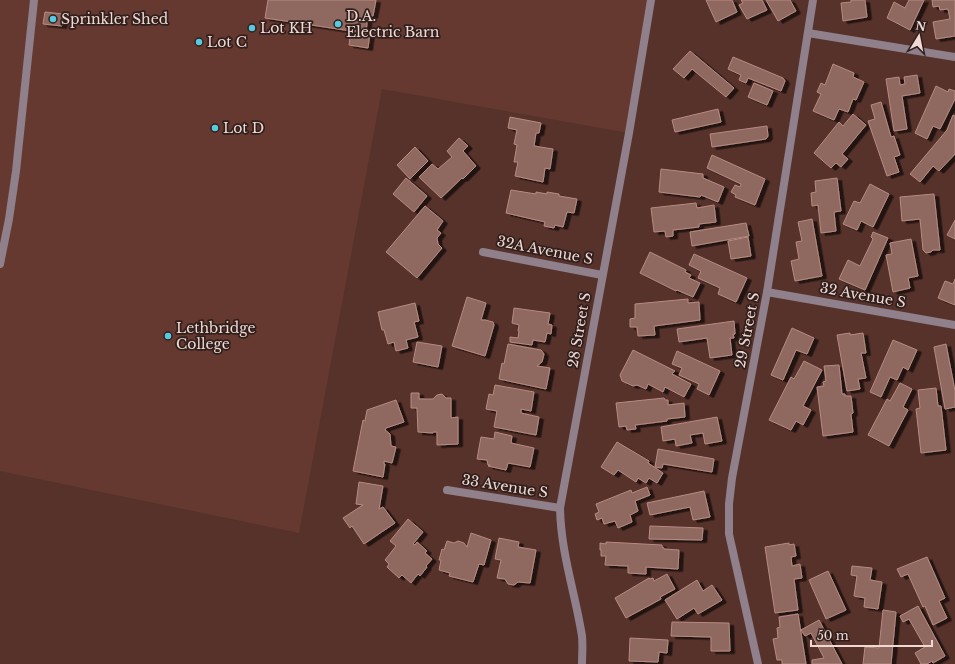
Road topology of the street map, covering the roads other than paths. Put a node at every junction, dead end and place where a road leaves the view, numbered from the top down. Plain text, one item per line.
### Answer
1 (34, 0) edge
2 (651, 0) edge
3 (813, 0) edge
4 (808, 33) junction
5 (955, 57) edge
6 (483, 252) dead end
7 (0, 264) edge
8 (602, 275) junction
9 (767, 292) junction
10 (955, 325) edge
11 (447, 490) dead end
12 (560, 508) junction
13 (582, 664) edge
14 (758, 664) edge

1 - 7 street
2 - 8 street, 28 Street S
3 - 4 street, 29 Street S
4 - 5 street
4 - 9 street, 29 Street S
6 - 8 street, 32A Avenue S
8 - 12 street, 28 Street S
9 - 10 street, 32 Avenue S
9 - 14 street, 29 Street S
11 - 12 street, 33 Avenue S
12 - 13 street, 28 Street S

